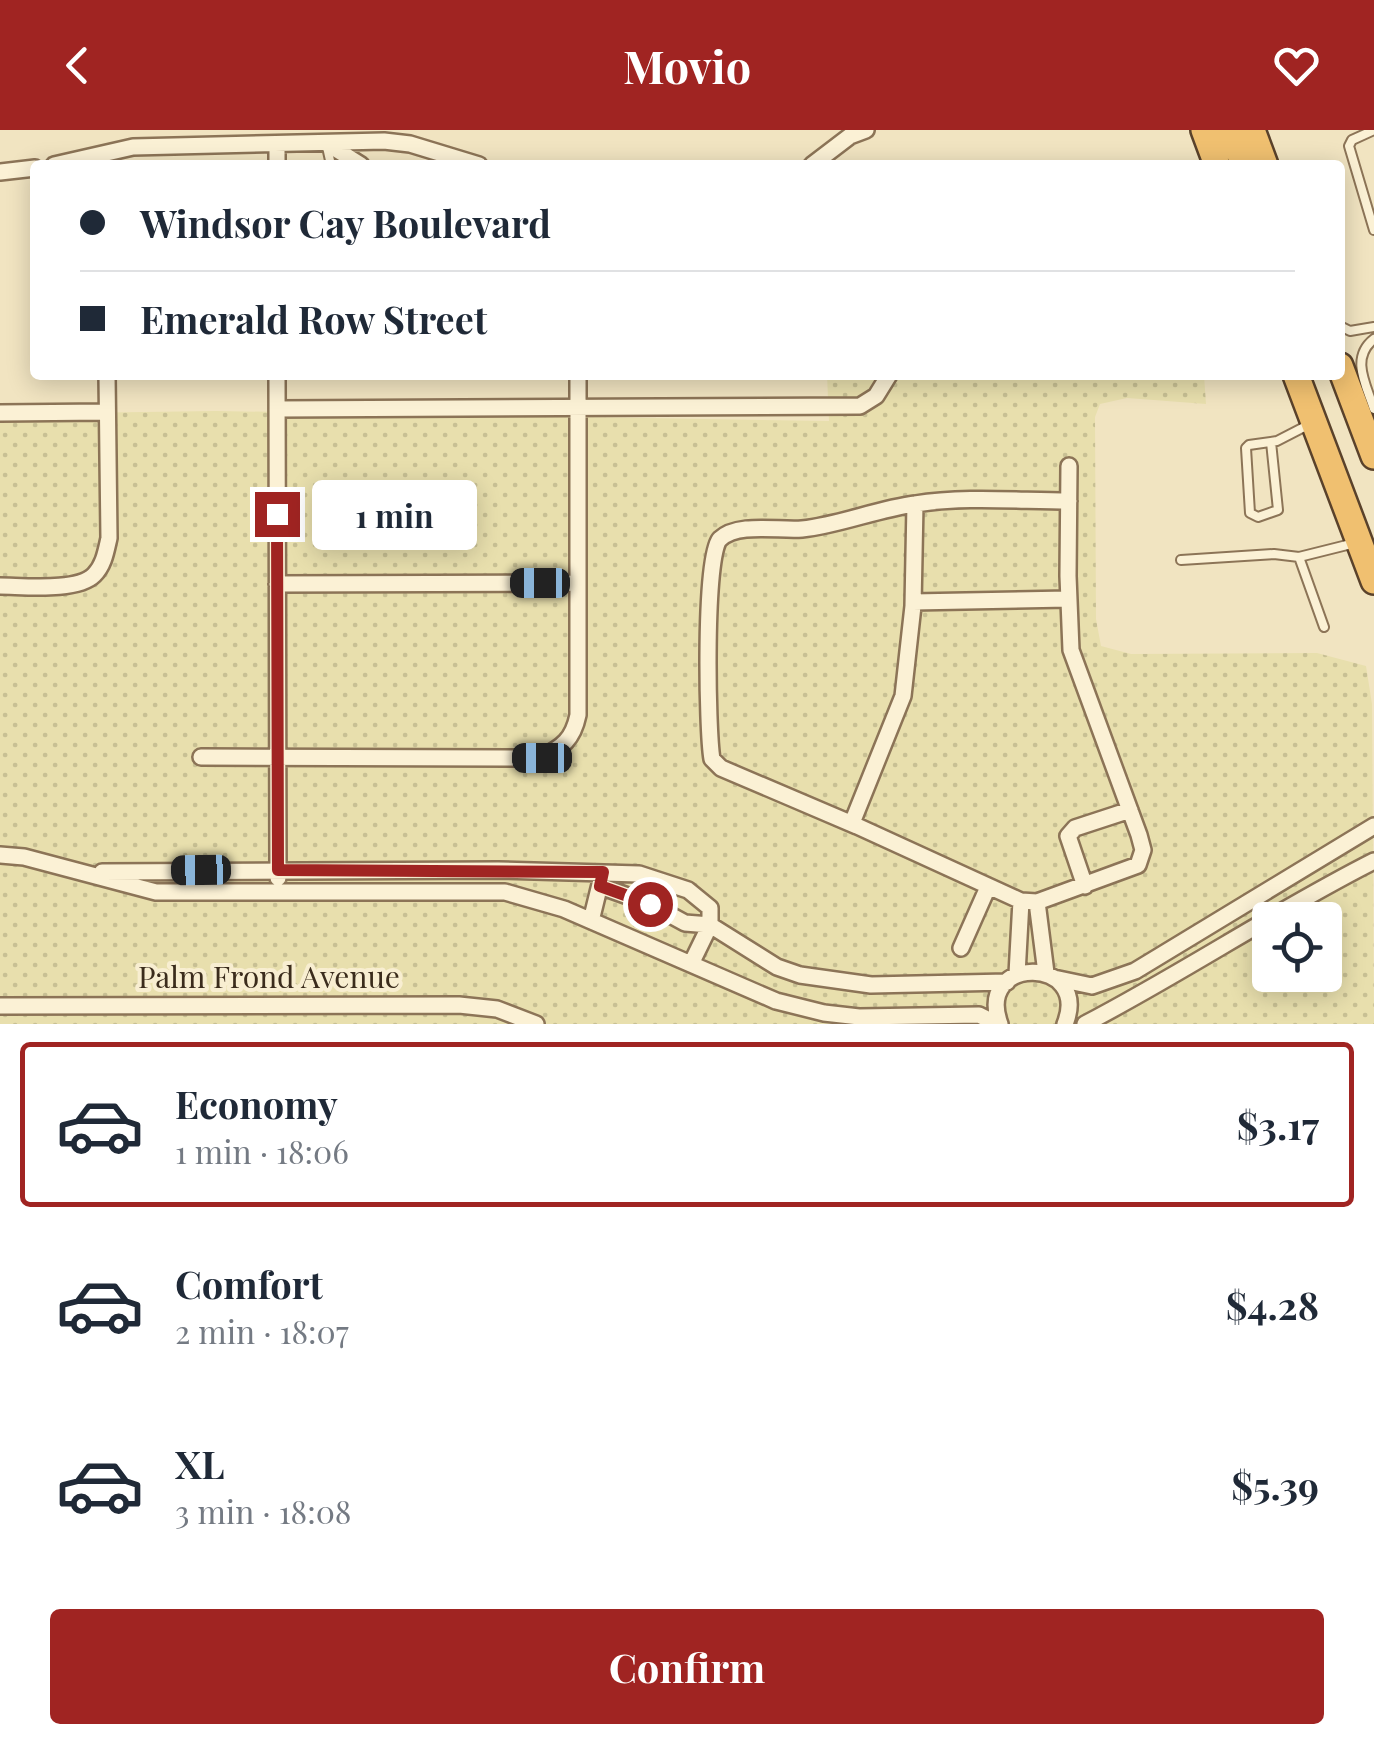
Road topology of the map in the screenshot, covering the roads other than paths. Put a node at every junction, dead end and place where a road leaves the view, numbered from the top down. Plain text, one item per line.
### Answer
1 (866, 130) edge
2 (1204, 130) edge
3 (1220, 130) edge
4 (1252, 130) edge
5 (1374, 130) edge
6 (326, 143) junction
7 (277, 144) junction
8 (426, 149) junction
9 (110, 159) edge
10 (277, 160) edge
11 (330, 160) edge
12 (353, 160) edge
13 (420, 160) edge
14 (462, 160) edge
15 (819, 160) edge
16 (1215, 160) edge
17 (1243, 160) edge
18 (1263, 160) edge
19 (30, 169) edge
20 (0, 172) edge
21 (1374, 230) edge
22 (1374, 327) edge
23 (1345, 328) edge
24 (1374, 339) edge
25 (1345, 379) edge
26 (107, 380) edge
27 (277, 380) edge
28 (578, 380) edge
29 (886, 380) edge
30 (1298, 380) edge
31 (277, 408) junction
32 (578, 409) junction
33 (1374, 409) edge
34 (106, 412) junction
35 (0, 413) edge
36 (1314, 422) junction
37 (1271, 442) junction
38 (1374, 456) edge
39 (1070, 466) dead end
40 (1069, 501) junction
41 (915, 504) junction
42 (1359, 541) junction
43 (1299, 557) junction
44 (1181, 560) dead end
45 (1374, 582) edge
46 (578, 583) junction
47 (277, 584) junction
48 (0, 586) edge
49 (1068, 600) junction
50 (913, 602) junction
51 (1324, 628) dead end
52 (277, 756) junction
53 (200, 757) dead end
54 (1130, 810) junction
55 (852, 824) junction
56 (1374, 826) edge
57 (0, 855) edge
58 (1374, 861) edge
59 (278, 870) junction
60 (83, 872) junction
61 (601, 879) junction
62 (1085, 886) junction
63 (988, 888) junction
64 (279, 892) junction
65 (1029, 902) junction
66 (1231, 914) junction
67 (592, 921) junction
68 (710, 925) junction
69 (1243, 936) junction
70 (961, 948) dead end
71 (691, 964) junction
72 (1050, 975) junction
73 (1012, 978) junction
74 (0, 1006) edge
75 (536, 1024) edge
76 (999, 1024) edge
77 (1065, 1024) edge
78 (1084, 1024) edge

1 - 15 street
2 - 16 highway
3 - 17 highway
4 - 18 highway
5 - 21 lane
6 - 7 street
6 - 8 street
6 - 11 lane
6 - 12 street
7 - 9 street
7 - 10 street
8 - 13 street
8 - 14 street
19 - 20 street
22 - 23 lane
24 - 33 lane
25 - 38 highway
26 - 34 street
27 - 31 street
28 - 32 street
29 - 32 street
30 - 36 highway
31 - 32 street
31 - 47 street
32 - 46 street
34 - 35 street
34 - 48 street
36 - 37 lane
36 - 42 highway
37 - 37 lane
39 - 40 street
40 - 41 street
40 - 49 street
41 - 50 street
41 - 55 street
42 - 43 lane
42 - 45 highway
43 - 44 lane
43 - 51 lane
46 - 47 street
46 - 52 street
47 - 52 street
49 - 50 street
49 - 54 street
50 - 55 street
52 - 53 street
52 - 59 street
54 - 62 street
54 - 62 street
55 - 63 street
56 - 66 street
57 - 60 street
58 - 69 street
59 - 60 street
59 - 61 street
59 - 64 street
60 - 64 street
61 - 67 street
61 - 68 street
61 - 68 street
62 - 65 street
63 - 65 street
63 - 70 street
64 - 67 street
65 - 72 street
65 - 73 street
66 - 69 street
66 - 72 street
67 - 71 street
68 - 71 street
68 - 73 street
69 - 78 street
71 - 76 street
72 - 73 street
72 - 77 street
73 - 76 street
74 - 75 street, Palm Frond Avenue

